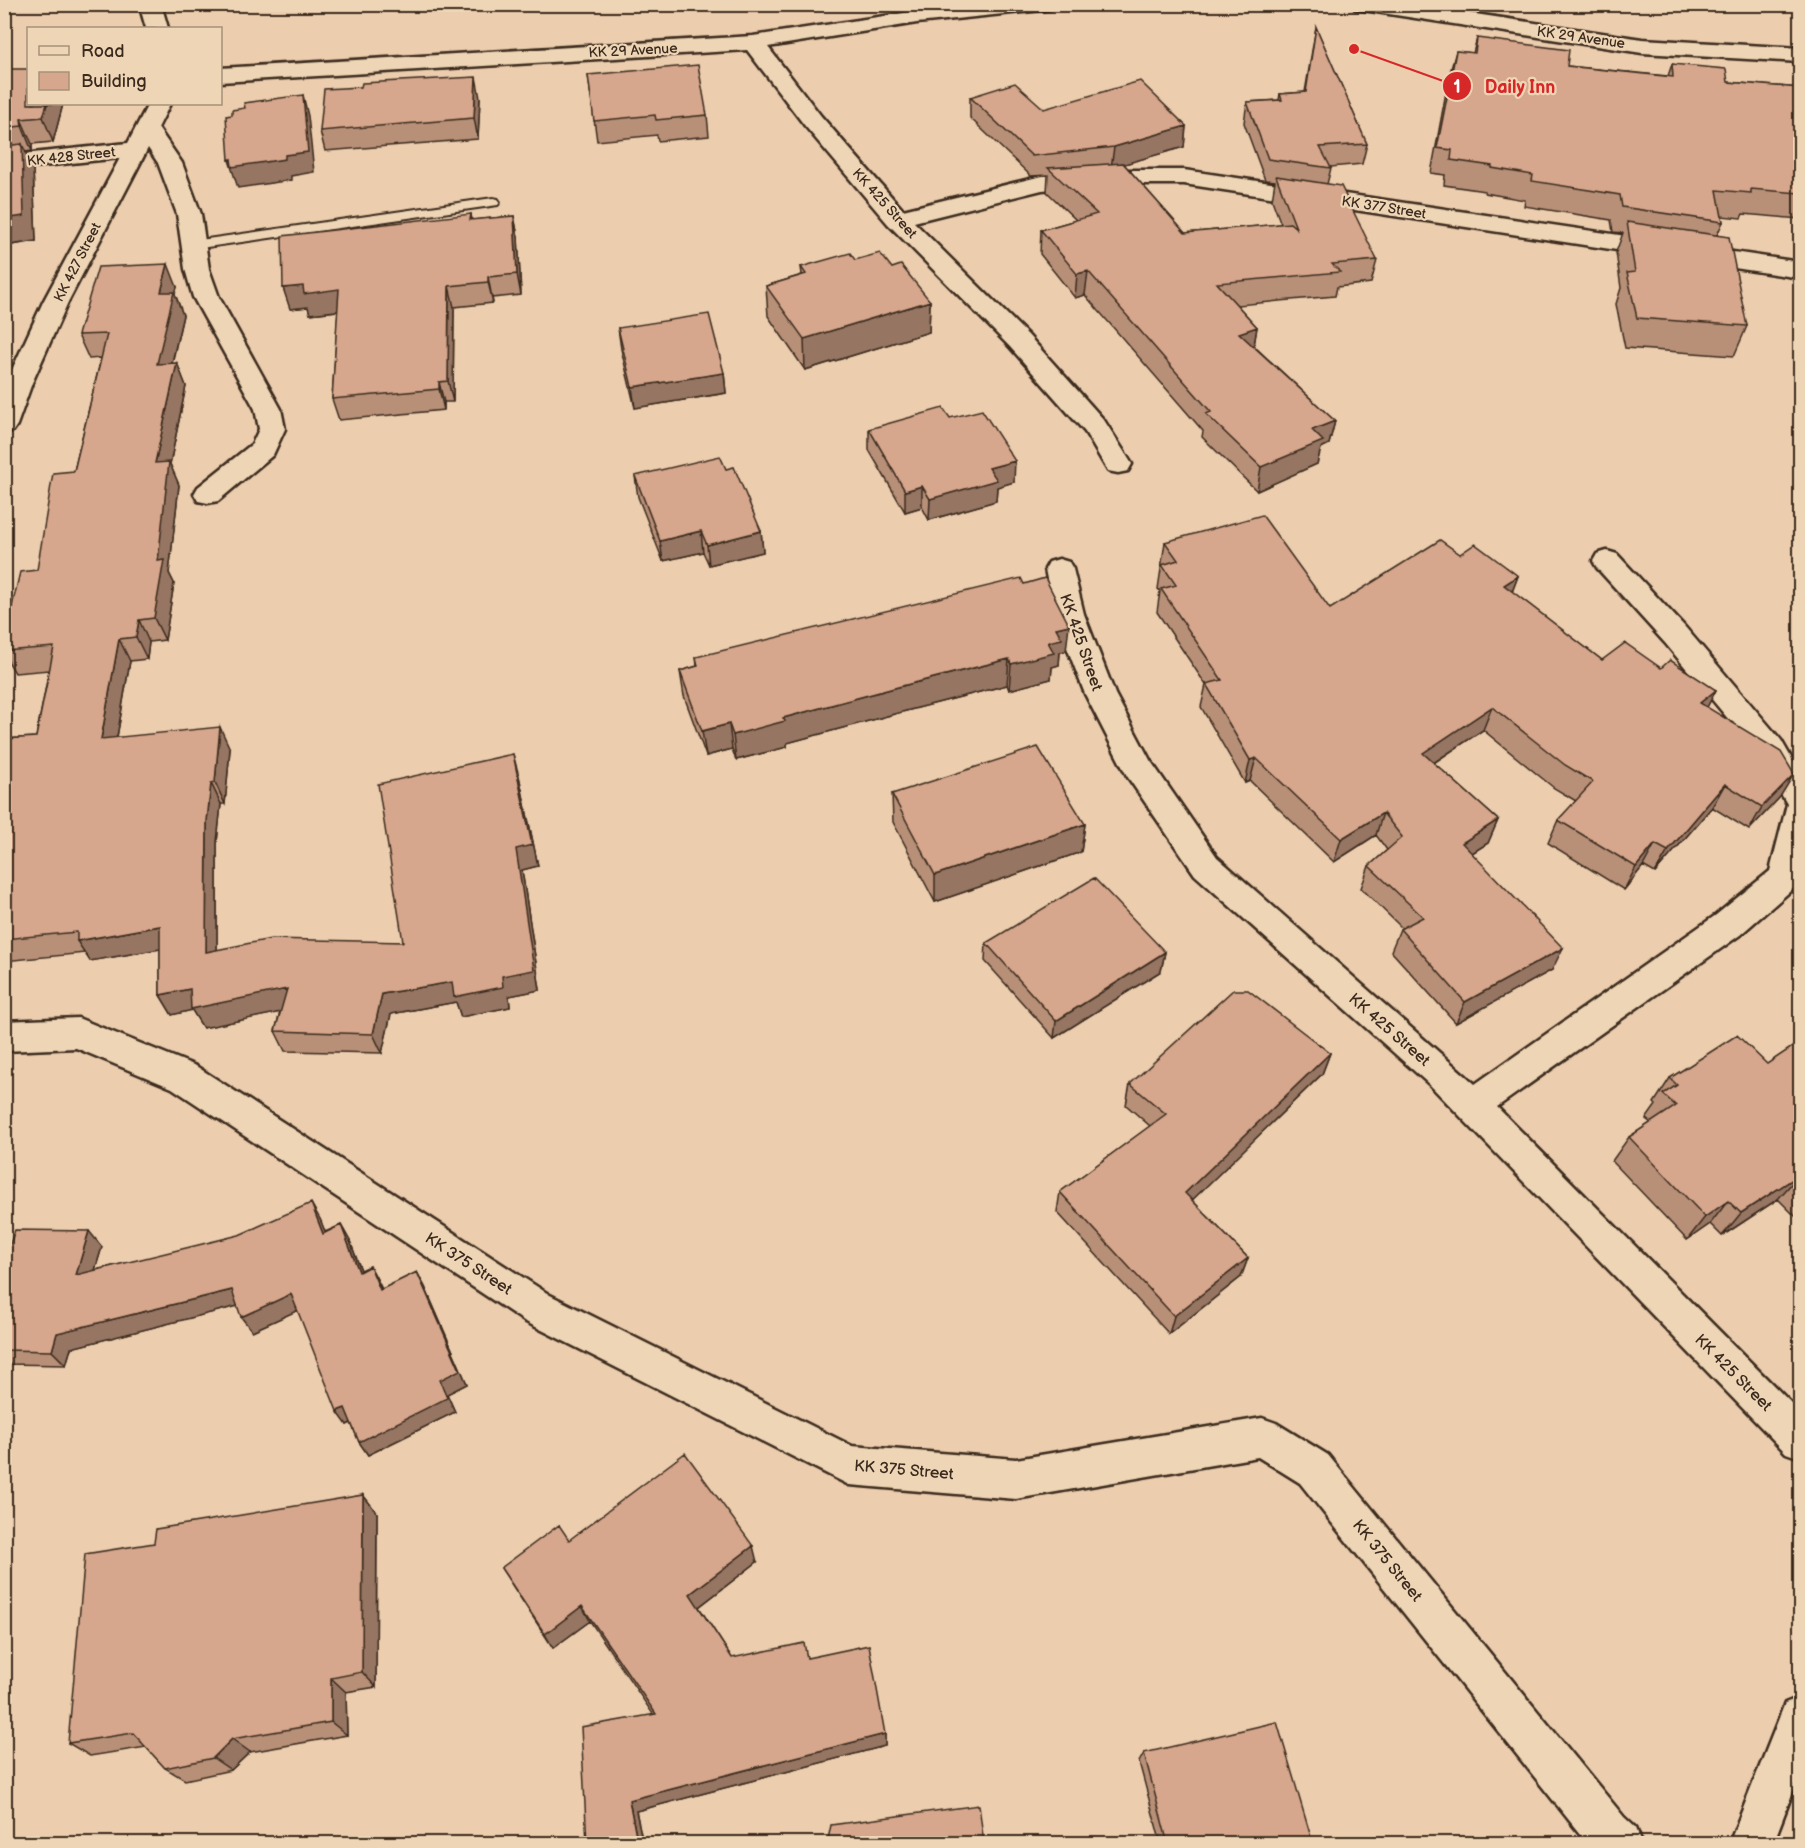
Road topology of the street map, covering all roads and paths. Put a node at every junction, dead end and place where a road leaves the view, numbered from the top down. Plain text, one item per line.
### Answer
1 (150, 4) edge
2 (1043, 4) edge
3 (1363, 4) edge
4 (157, 27) edge
5 (753, 43) junction
6 (1800, 55) edge
7 (222, 75) edge
8 (159, 105) edge
9 (142, 139) junction
10 (4, 163) edge
11 (493, 202) dead end
12 (897, 219) junction
13 (193, 245) junction
14 (1800, 270) edge
15 (10, 389) edge
16 (4, 425) edge
17 (1118, 464) dead end
18 (208, 494) dead end
19 (1607, 561) dead end
20 (1059, 569) dead end
21 (1800, 799) edge
22 (1800, 808) edge
23 (4, 1036) edge
24 (1472, 1105) junction
25 (1800, 1439) edge
26 (1800, 1718) edge
27 (1620, 1844) edge
28 (1751, 1844) edge

1 - 4 street
2 - 5 street, KK 29 Avenue
3 - 6 street, KK 29 Avenue
5 - 7 street, KK 29 Avenue
5 - 12 street, KK 425 Street
8 - 9 street, KK 427 Street
9 - 10 street, KK 428 Street
9 - 13 street
9 - 15 street, KK 427 Street
11 - 13 lane
12 - 14 street, KK 377 Street
12 - 17 street, KK 425 Street
13 - 18 street
15 - 16 street, KK 427 Street
19 - 21 street
20 - 24 street, KK 425 Street
22 - 24 street
23 - 27 street, KK 375 Street
24 - 25 street, KK 425 Street
26 - 28 street

